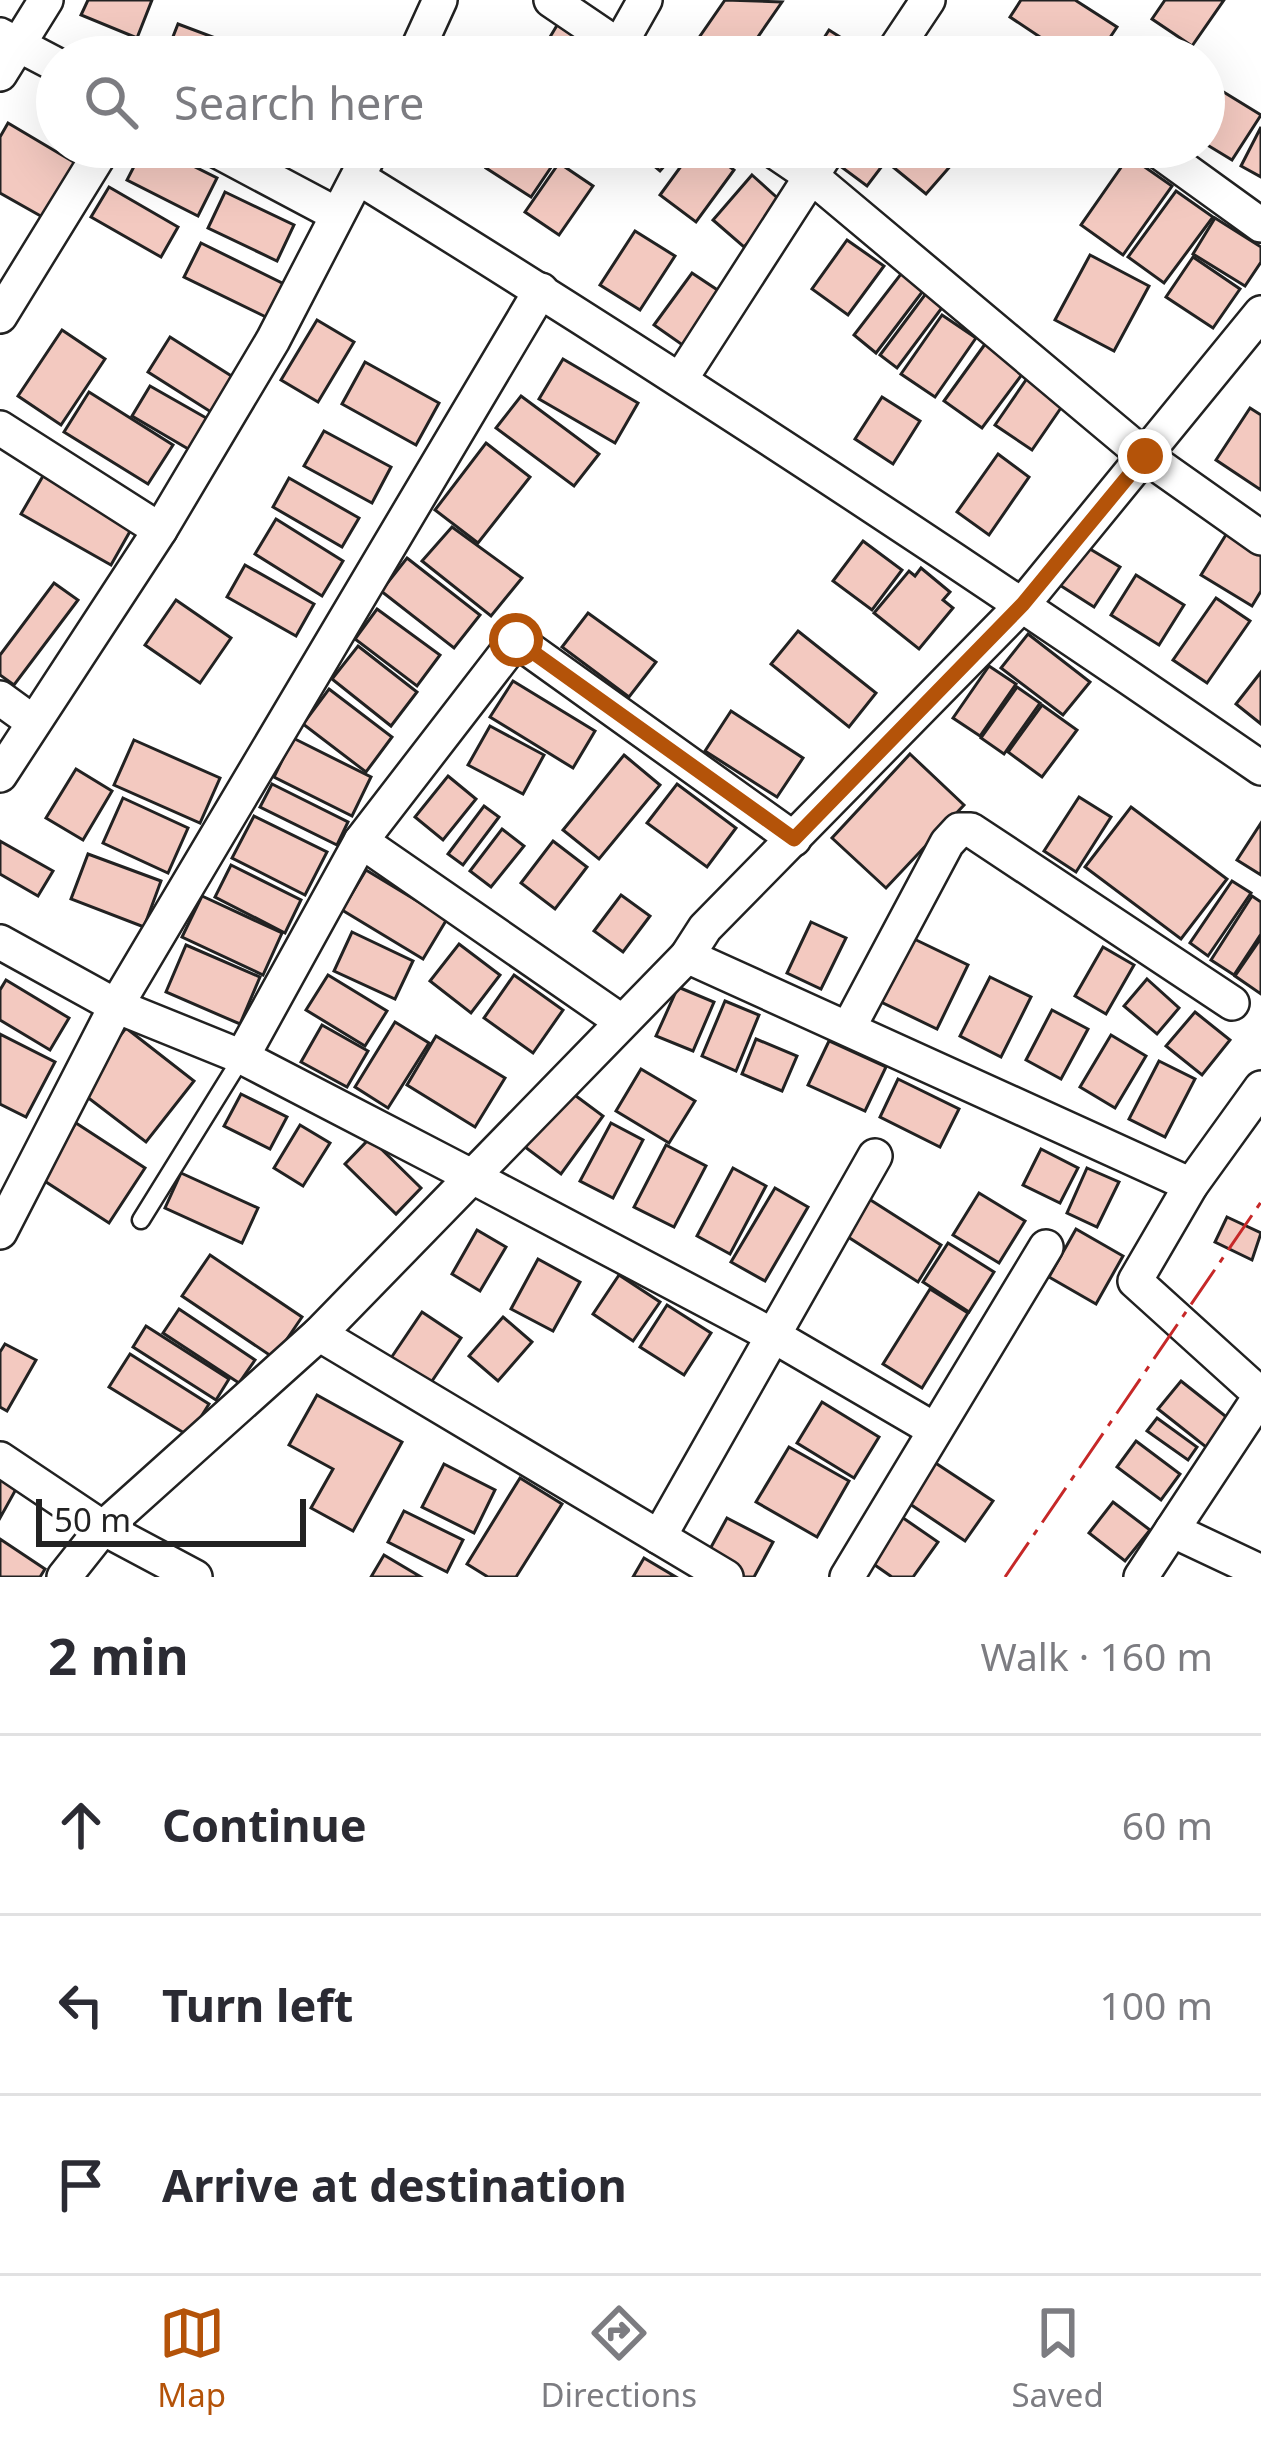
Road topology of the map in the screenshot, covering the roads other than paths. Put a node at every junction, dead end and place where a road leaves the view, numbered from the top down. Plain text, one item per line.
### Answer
1 (46, 0) edge
2 (440, 0) edge
3 (551, 0) edge
4 (645, 0) edge
5 (928, 0) edge
6 (424, 36) edge
7 (605, 36) edge
8 (632, 36) edge
9 (904, 36) edge
10 (9, 40) edge
11 (36, 54) edge
12 (0, 74) edge
13 (91, 168) edge
14 (249, 168) edge
15 (363, 168) edge
16 (374, 168) edge
17 (799, 168) edge
18 (816, 168) edge
19 (1182, 168) edge
20 (811, 176) junction
21 (336, 214) junction
22 (1261, 225) edge
23 (541, 290) junction
24 (1261, 314) edge
25 (0, 316) edge
26 (680, 380) junction
27 (0, 428) edge
28 (1145, 456) junction
29 (160, 530) junction
30 (1261, 538) edge
31 (1023, 604) junction
32 (0, 698) edge
33 (33, 722) junction
34 (1261, 768) edge
35 (0, 776) edge
36 (794, 839) junction
37 (361, 842) junction
38 (0, 942) edge
39 (687, 956) junction
40 (1232, 1004) dead end
41 (116, 1006) junction
42 (621, 1021) junction
43 (849, 1028) junction
44 (242, 1057) junction
45 (1261, 1088) edge
46 (875, 1156) dead end
47 (473, 1177) junction
48 (1191, 1185) junction
49 (141, 1220) dead end
50 (0, 1232) edge
51 (1046, 1246) dead end
52 (320, 1334) junction
53 (774, 1336) junction
54 (1261, 1395) edge
55 (934, 1430) junction
56 (0, 1459) edge
57 (103, 1528) junction
58 (1172, 1530) junction
59 (659, 1538) junction
60 (1261, 1572) edge
61 (64, 1577) edge
62 (195, 1577) edge
63 (726, 1577) edge
64 (847, 1577) edge
65 (1141, 1577) edge

1 - 10 street
2 - 6 street
3 - 7 street
4 - 8 street
5 - 9 street
10 - 11 street
10 - 12 street
13 - 25 street
14 - 21 street
15 - 21 street
16 - 23 street
17 - 20 street
18 - 20 street
19 - 22 street
20 - 26 street
20 - 28 street
21 - 29 street
23 - 26 street
23 - 41 street
24 - 28 street
26 - 31 street
27 - 29 street
28 - 30 street
28 - 31 street
29 - 33 street
31 - 34 street
31 - 36 street
32 - 33 street
33 - 35 street
36 - 37 street
36 - 39 street
37 - 42 street
37 - 44 street
38 - 41 street
39 - 42 street
39 - 43 street
40 - 43 street
41 - 44 street
41 - 50 street
42 - 47 street
43 - 48 street
44 - 47 street
44 - 49 lane
45 - 48 street
46 - 53 street
47 - 52 street
47 - 53 street
48 - 54 street
51 - 55 street
52 - 57 street
52 - 59 street
53 - 55 street
53 - 59 street
54 - 58 street
55 - 64 street
56 - 57 street
57 - 61 street
57 - 62 street
58 - 60 street
58 - 65 street
59 - 63 street

